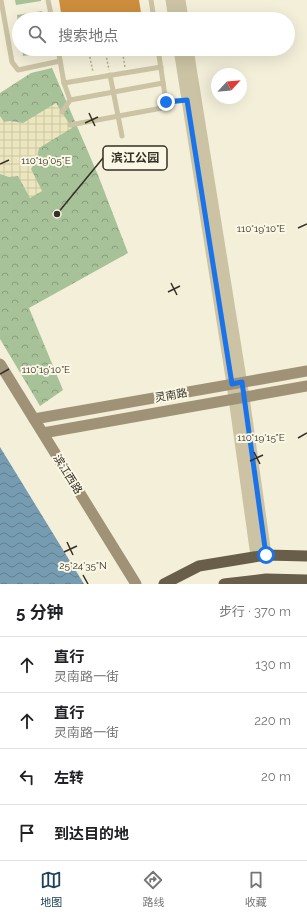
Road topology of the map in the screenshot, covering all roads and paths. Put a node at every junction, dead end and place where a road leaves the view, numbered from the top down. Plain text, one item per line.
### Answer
1 (1, 0) edge
2 (48, 0) edge
3 (151, 0) edge
4 (171, 0) edge
5 (180, 0) edge
6 (51, 12) edge
7 (153, 12) edge
8 (173, 12) edge
9 (182, 12) edge
10 (59, 56) edge
11 (90, 56) edge
12 (107, 56) edge
13 (123, 56) edge
14 (159, 56) edge
15 (181, 56) edge
16 (188, 56) edge
17 (60, 60) junction
18 (161, 67) junction
19 (126, 73) junction
20 (110, 75) junction
21 (94, 78) junction
22 (64, 83) junction
23 (163, 83) junction
24 (113, 92) junction
25 (191, 99) junction
26 (70, 100) junction
27 (166, 102) junction
28 (62, 112) dead end
29 (118, 116) junction
30 (70, 125) dead end
31 (122, 136) dead end
32 (0, 364) edge
33 (307, 371) edge
34 (237, 383) junction
35 (307, 386) edge
36 (239, 398) junction
37 (34, 419) junction
38 (43, 433) junction
39 (261, 556) junction
40 (307, 556) edge
41 (307, 580) edge
42 (136, 584) edge
43 (164, 584) edge
44 (224, 584) edge

1 - 17 lane
2 - 6 lane
3 - 7 lane
4 - 8 street
5 - 9 street
10 - 17 lane
11 - 21 path
12 - 20 path
13 - 19 path
14 - 18 lane
15 - 25 street
16 - 25 street
17 - 22 lane
18 - 19 lane
18 - 23 lane
19 - 20 lane
20 - 21 lane
20 - 24 lane
21 - 22 lane
22 - 26 lane
23 - 24 lane
23 - 27 lane
24 - 26 lane
24 - 29 lane
25 - 27 lane
25 - 34 street
26 - 28 lane
27 - 29 lane
29 - 30 lane
29 - 31 lane
32 - 37 main road, 滨江西路
33 - 34 main road, 灵南路
34 - 36 street
34 - 37 main road, 灵南路
35 - 36 main road, 灵南路
36 - 38 main road, 灵南路
36 - 39 street
37 - 38 main road, 滨江西路
38 - 42 main road, 滨江西路
39 - 40 highway
39 - 43 highway
41 - 44 highway

